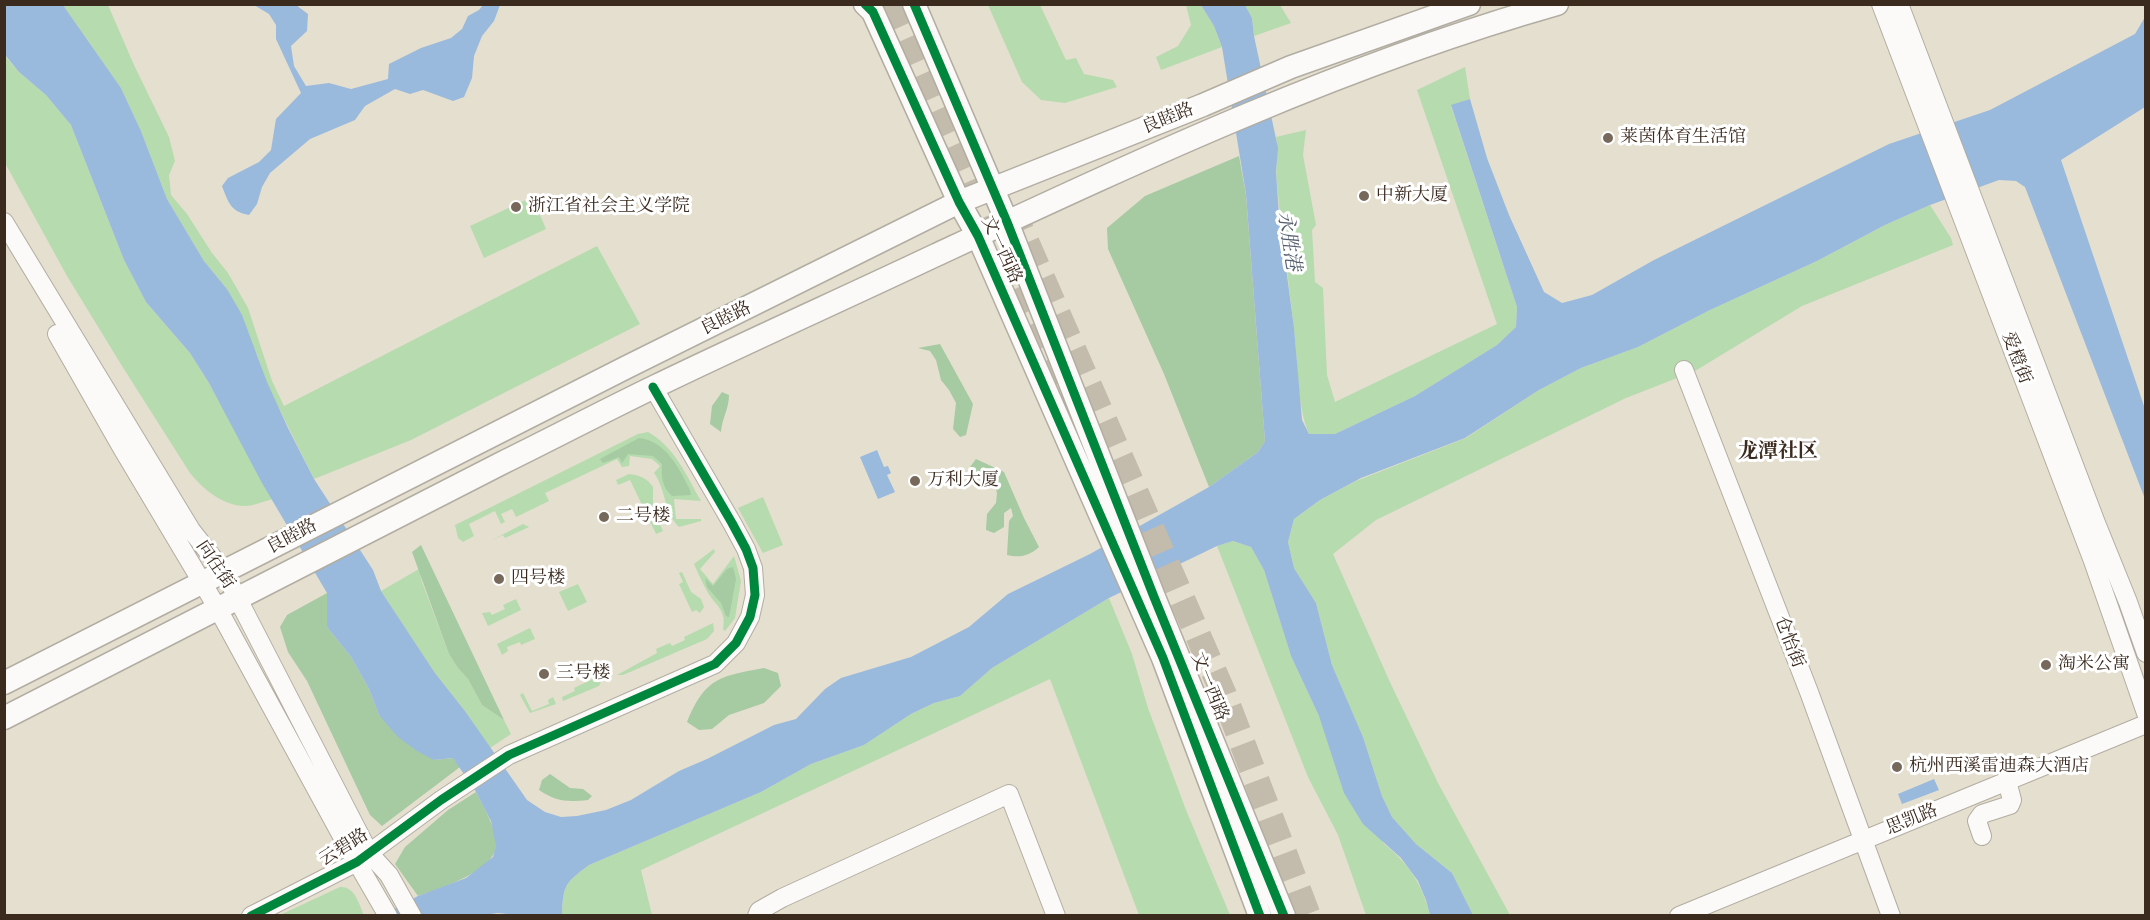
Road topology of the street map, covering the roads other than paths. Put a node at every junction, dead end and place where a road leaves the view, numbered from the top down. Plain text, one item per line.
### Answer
1 (865, 4) edge
2 (914, 4) edge
3 (1469, 4) edge
4 (1557, 4) edge
5 (1881, 4) edge
6 (1899, 4) edge
7 (1932, 115) junction
8 (994, 190) junction
9 (1964, 198) junction
10 (959, 202) junction
11 (4, 222) edge
12 (1007, 222) junction
13 (978, 236) junction
14 (4, 241) edge
15 (1684, 370) dead end
16 (653, 387) junction
17 (1114, 520) junction
18 (224, 572) junction
19 (203, 583) junction
20 (1148, 603) junction
21 (227, 604) junction
22 (2145, 653) edge
23 (4, 683) edge
24 (2145, 713) edge
25 (4, 718) edge
26 (2145, 724) edge
27 (2007, 781) junction
28 (1982, 836) dead end
29 (1864, 840) junction
30 (363, 857) junction
31 (251, 915) edge
32 (388, 915) edge
33 (412, 915) edge
34 (757, 915) edge
35 (1056, 915) edge
36 (1260, 915) edge
37 (1284, 915) edge
38 (1679, 915) edge
39 (1891, 915) edge

1 - 10 main road, 文一西路
2 - 8 main road, 文一西路
3 - 8 main road, 良睦路
4 - 12 main road, 良睦路
5 - 7 street, 爱橙街
6 - 7 street, 爱橙街
7 - 9 street, 爱橙街
8 - 10 main road, 良睦路
8 - 12 main road, 文一西路
9 - 22 street, 爱橙街
9 - 24 street, 爱橙街
10 - 13 main road, 文一西路
10 - 18 main road, 良睦路
11 - 18 street, 向往街
12 - 13 main road, 良睦路
12 - 17 main road, 文一西路
13 - 16 main road, 良睦路
13 - 17 main road, 文一西路
14 - 19 street, 向往街
15 - 29 street, 仓怡街
16 - 21 main road, 良睦路
16 - 30 street, 云碧路
17 - 20 main road, 文一西路
18 - 19 main road, 良睦路
18 - 21 street, 向往街
19 - 21 street, 向往街
19 - 23 main road, 良睦路
20 - 36 main road, 文一西路
20 - 37 main road, 文一西路
21 - 25 main road, 良睦路
21 - 30 street, 向往街
26 - 27 street, 思凯路
27 - 28 street
27 - 29 street, 思凯路
29 - 38 street, 思凯路
29 - 39 street, 仓怡街
30 - 31 street, 云碧路
30 - 32 street, 向往街
30 - 33 street, 向往街
34 - 35 street

